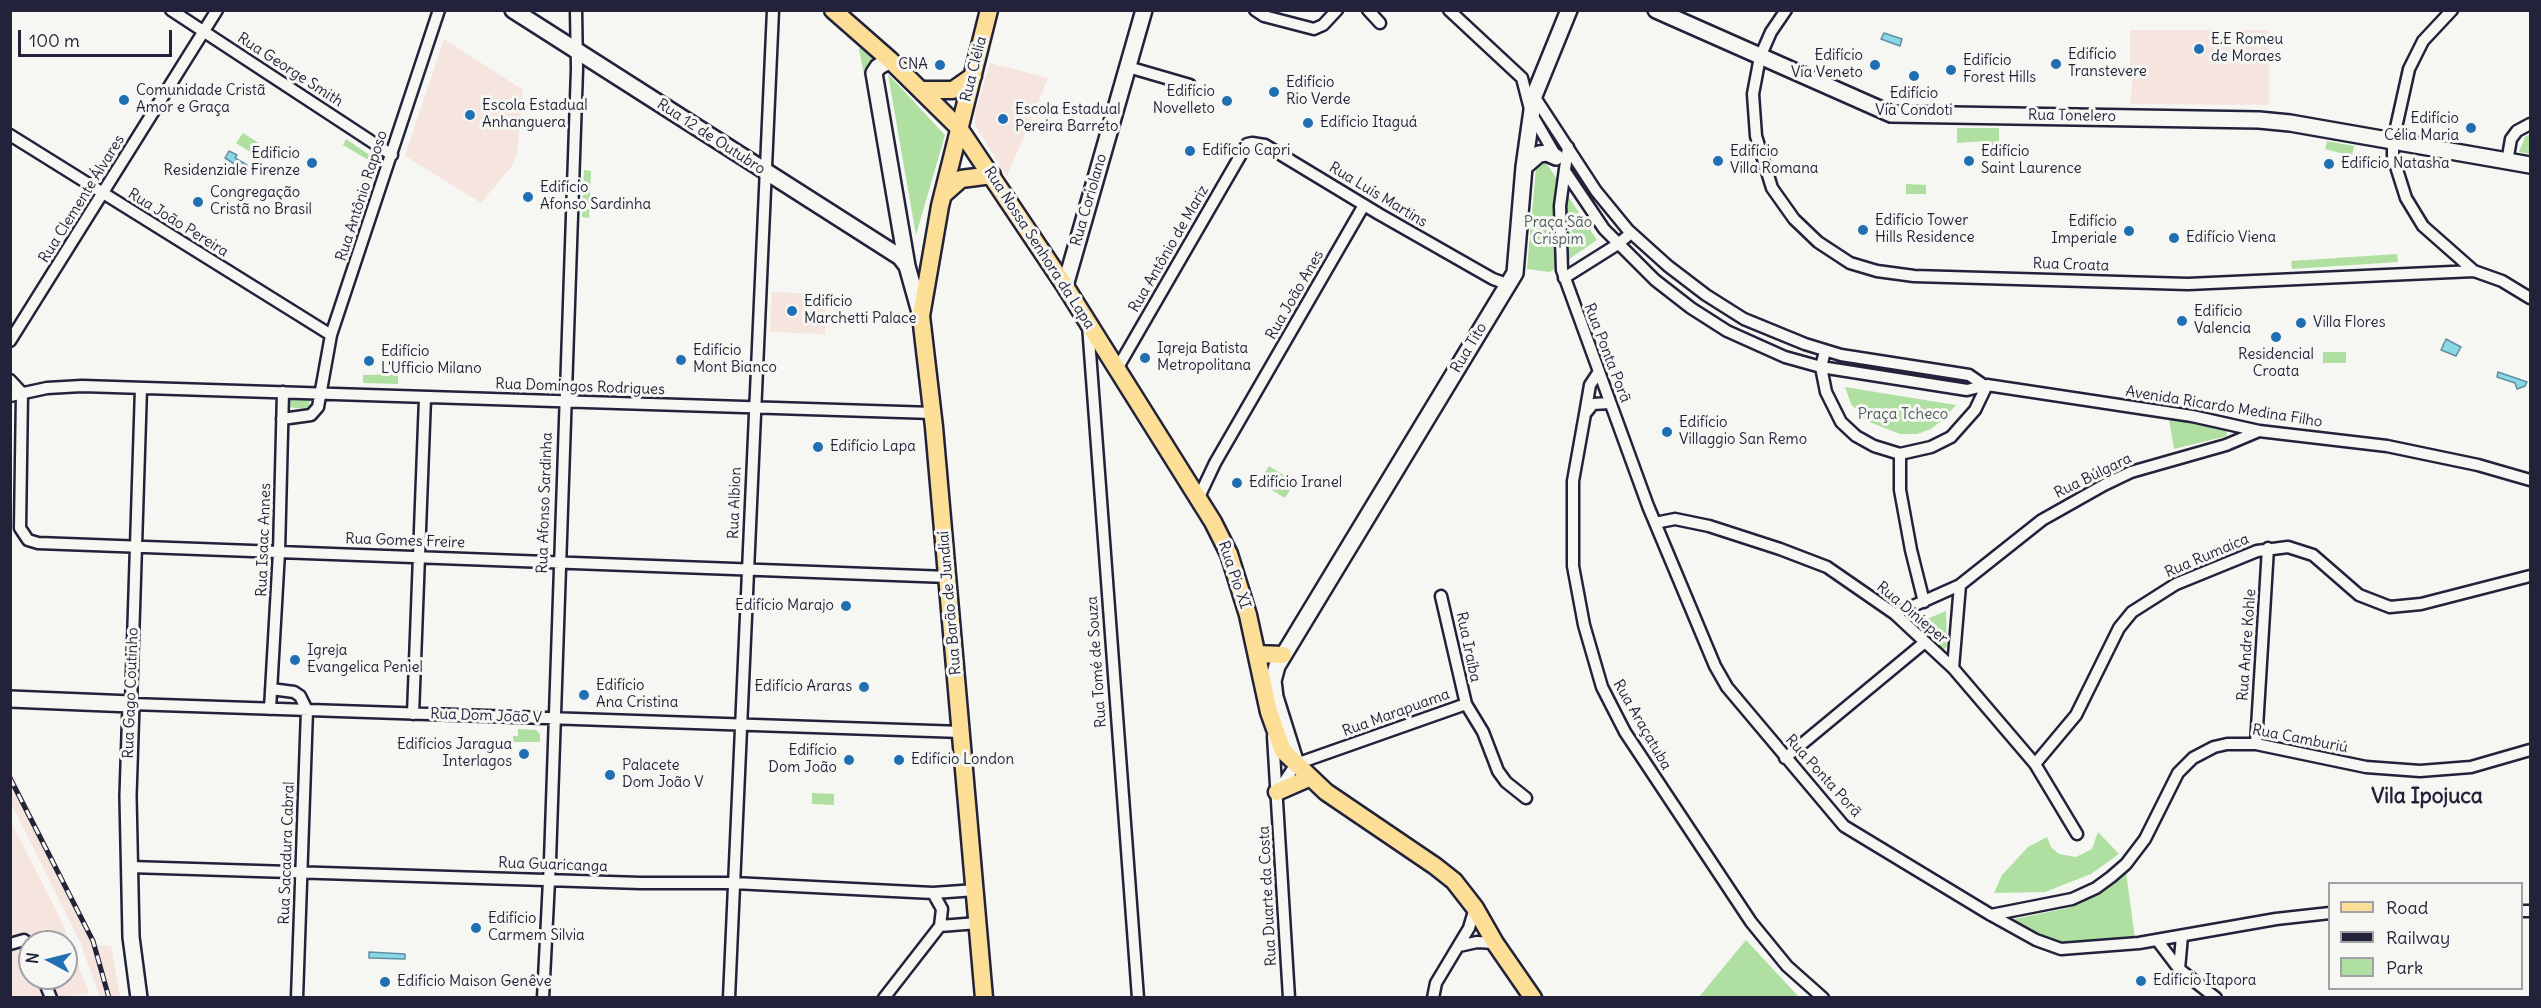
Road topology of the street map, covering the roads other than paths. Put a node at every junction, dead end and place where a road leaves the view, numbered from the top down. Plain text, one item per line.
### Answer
1 (171, 10) edge
2 (217, 10) edge
3 (439, 10) edge
4 (513, 10) edge
5 (576, 10) edge
6 (773, 10) edge
7 (833, 10) edge
8 (989, 10) edge
9 (1144, 10) edge
10 (1255, 10) edge
11 (1337, 10) edge
12 (1368, 10) edge
13 (1449, 10) edge
14 (1569, 10) edge
15 (1656, 10) edge
16 (1786, 10) edge
17 (2452, 10) edge
18 (1380, 23) dead end
19 (204, 32) junction
20 (575, 49) junction
21 (1760, 57) junction
22 (890, 60) junction
23 (1128, 67) junction
24 (1544, 72) junction
25 (1516, 74) junction
26 (973, 76) junction
27 (1190, 85) dead end
28 (922, 90) junction
29 (1534, 96) junction
30 (1531, 113) junction
31 (2530, 124) edge
32 (959, 128) junction
33 (10, 135) edge
34 (2393, 141) junction
35 (1247, 144) joint
36 (1562, 152) junction
37 (392, 155) junction
38 (2507, 162) junction
39 (2530, 165) edge
40 (1524, 167) junction
41 (765, 171) junction
42 (1566, 172) junction
43 (992, 175) junction
44 (103, 195) junction
45 (944, 195) junction
46 (1364, 205) junction
47 (1631, 233) junction
48 (1618, 244) junction
49 (907, 266) junction
50 (1668, 266) junction
51 (2474, 271) junction
52 (1564, 278) junction
53 (1655, 280) junction
54 (1501, 285) junction
55 (1065, 286) junction
56 (1702, 292) junction
57 (2530, 298) edge
58 (1691, 308) junction
59 (1736, 315) junction
60 (921, 316) junction
61 (1088, 323) junction
62 (15, 326) edge
63 (1727, 331) junction
64 (1773, 333) junction
65 (331, 335) junction
66 (10, 341) edge
67 (1767, 350) junction
68 (1825, 351) junction
69 (1821, 367) junction
70 (1117, 369) junction
71 (1598, 373) junction
72 (10, 380) edge
73 (1984, 385) junction
74 (141, 388) junction
75 (283, 392) junction
76 (321, 392) junction
77 (22, 393) junction
78 (10, 396) edge
79 (425, 398) junction
80 (564, 401) junction
81 (1610, 403) junction
82 (754, 408) junction
83 (933, 412) junction
84 (1585, 414) junction
85 (282, 419) junction
86 (2259, 431) junction
87 (1900, 454) junction
88 (2530, 480) edge
89 (1195, 495) junction
90 (1655, 523) junction
91 (136, 547) junction
92 (2268, 548) junction
93 (279, 552) junction
94 (420, 556) junction
95 (558, 560) junction
96 (747, 569) junction
97 (948, 576) junction
98 (2530, 576) edge
99 (1960, 585) junction
100 (1441, 596) dead end
101 (1924, 602) junction
102 (1895, 614) junction
103 (1925, 642) junction
104 (1257, 654) junction
105 (1283, 655) junction
106 (1953, 668) junction
107 (271, 689) junction
108 (10, 699) edge
109 (1466, 704) junction
110 (131, 705) junction
111 (270, 709) junction
112 (307, 710) junction
113 (413, 714) junction
114 (555, 718) junction
115 (1271, 720) junction
116 (741, 725) junction
117 (962, 732) junction
118 (2256, 744) junction
119 (2530, 750) edge
120 (1785, 758) junction
121 (1296, 764) junction
122 (2035, 764) junction
123 (1309, 778) junction
124 (1277, 792) junction
125 (1526, 798) dead end
126 (2077, 834) dead end
127 (130, 867) junction
128 (301, 872) junction
129 (549, 879) junction
130 (734, 883) junction
131 (976, 890) junction
132 (933, 893) junction
133 (1475, 908) junction
134 (2328, 913) edge
135 (1991, 915) junction
136 (978, 924) junction
137 (940, 926) junction
138 (2182, 936) junction
139 (2157, 940) junction
140 (1495, 943) junction
141 (1459, 946) junction
142 (2179, 969) junction
143 (139, 998) edge
144 (297, 998) edge
145 (543, 998) edge
146 (729, 998) edge
147 (884, 998) edge
148 (984, 998) edge
149 (1138, 998) edge
150 (1289, 998) edge
151 (1433, 998) edge
152 (1533, 998) edge
153 (1823, 998) edge
154 (2216, 998) edge

1 - 19 street, Rua George Smith
2 - 19 street, Rua Clemente Álvares
3 - 37 street, Rua Antônio Raposo
4 - 20 street, Rua 12 de Outubro
5 - 20 street, Rua Afonso Sardinha
6 - 41 street, Rua Albion
7 - 22 main road
8 - 26 main road, Rua Clélia
9 - 23 street, Rua Coriolano
10 - 11 street
12 - 18 street
13 - 25 street
14 - 24 street, Rua Tito
15 - 21 street, Rua Tonelero
16 - 21 street, Rua Croata
17 - 34 street
19 - 37 street, Rua George Smith
19 - 44 street, Rua Clemente Álvares
20 - 41 street, Rua 12 de Outubro
20 - 80 street, Rua Afonso Sardinha
21 - 34 street, Rua Tonelero
21 - 51 street, Rua Croata
22 - 28 main road, Rua Nossa Senhora da Lapa
22 - 49 street
23 - 27 street
23 - 55 street, Rua Coriolano
24 - 25 street
24 - 29 street, Rua Tito
25 - 30 street
26 - 28 main road
26 - 32 main road, Rua Clélia
28 - 32 main road, Rua Nossa Senhora da Lapa
29 - 30 street, Rua Tito
29 - 36 street
30 - 36 street
30 - 40 street, Rua Tito
31 - 38 street
32 - 43 main road, Rua Nossa Senhora da Lapa
32 - 45 main road, Rua Clélia
33 - 44 street, Rua João Pereira
34 - 38 street, Rua Tonelero
34 - 51 street
35 - 46 street, Rua Luís Martins
35 - 70 street, Rua Antônio de Mariz
36 - 40 street
36 - 42 street
36 - 47 street
37 - 65 street, Rua Antônio Raposo
38 - 39 street, Rua Tonelero
40 - 54 street, Rua Tito
41 - 49 street, Rua 12 de Outubro
41 - 82 street, Rua Albion
42 - 48 street
42 - 52 street
43 - 45 main road
43 - 55 main road, Rua Nossa Senhora da Lapa
44 - 62 street, Rua Clemente Álvares
44 - 65 street, Rua João Pereira
45 - 60 main road, Rua Barão de Jundiaí
46 - 54 street, Rua Luís Martins
46 - 89 street, Rua João Anes
47 - 48 street
47 - 50 street, Avenida Ricardo Medina Filho
48 - 52 street
48 - 53 street, Avenida Ricardo Medina Filho
49 - 60 street
50 - 53 street
50 - 56 street, Avenida Ricardo Medina Filho
51 - 57 street, Rua Croata
52 - 71 street, Rua Ponta Porã
53 - 58 street, Avenida Ricardo Medina Filho
54 - 105 street, Rua Tito
55 - 61 main road, Rua Nossa Senhora da Lapa
56 - 58 street
56 - 59 street, Avenida Ricardo Medina Filho
58 - 63 street, Avenida Ricardo Medina Filho
59 - 63 street
59 - 64 street, Avenida Ricardo Medina Filho
60 - 83 main road, Rua Barão de Jundiaí
61 - 70 main road, Rua Nossa Senhora da Lapa
61 - 149 street, Rua Tomé de Souza
62 - 66 street, Rua Clemente Álvares
63 - 67 street, Avenida Ricardo Medina Filho
64 - 67 street
64 - 68 street, Avenida Ricardo Medina Filho
65 - 76 street, Rua Antônio Raposo
67 - 69 street, Avenida Ricardo Medina Filho
68 - 69 street
68 - 73 street, Avenida Ricardo Medina Filho
69 - 73 street, Avenida Ricardo Medina Filho
69 - 87 street
70 - 89 main road, Rua Pio XI
71 - 81 street, Rua Ponta Porã
71 - 84 street, Rua Araçatuba
72 - 77 street
73 - 86 street, Avenida Ricardo Medina Filho
73 - 87 street
74 - 75 street, Rua Domingos Rodrigues
74 - 77 street, Rua Domingos Rodrigues
74 - 91 street, Rua Gago Coutinho
75 - 76 street, Rua Domingos Rodrigues
75 - 85 street, Rua Isaac Annes
76 - 79 street, Rua Domingos Rodrigues
76 - 85 street
77 - 78 street, Rua Domingos Rodrigues
77 - 91 street, Rua Gomes Freire
79 - 80 street, Rua Domingos Rodrigues
79 - 94 street
80 - 82 street, Rua Domingos Rodrigues
80 - 95 street, Rua Afonso Sardinha
81 - 84 street
81 - 90 street, Rua Ponta Porã
82 - 83 street, Rua Domingos Rodrigues
82 - 96 street, Rua Albion
83 - 97 main road, Rua Barão de Jundiaí
84 - 153 street, Rua Araçatuba
85 - 93 street, Rua Isaac Annes
86 - 88 street, Avenida Ricardo Medina Filho
86 - 99 street, Rua Búlgara
87 - 101 street
89 - 104 main road, Rua Pio XI
90 - 102 street, Rua Dinieper
90 - 120 street, Rua Ponta Porã
91 - 93 street, Rua Gomes Freire
91 - 110 street, Rua Gago Coutinho
92 - 98 street, Rua Rumaica
92 - 118 street, Rua Andre Kohle
92 - 122 street, Rua Rumaica
93 - 94 street, Rua Gomes Freire
93 - 107 street, Rua Isaac Annes
94 - 95 street, Rua Gomes Freire
94 - 113 street
95 - 96 street, Rua Gomes Freire
95 - 114 street, Rua Afonso Sardinha
96 - 97 street, Rua Gomes Freire
96 - 116 street, Rua Albion
97 - 117 main road, Rua Barão de Jundiaí
99 - 101 street, Rua Búlgara
99 - 106 street
100 - 109 street, Rua Iraíba
101 - 102 street, Rua Búlgara
102 - 103 street, Rua Dinieper
103 - 106 street, Rua Dinieper
103 - 120 street
104 - 105 main road
104 - 115 main road, Rua Pio XI
105 - 121 street, Rua Pio XI
106 - 122 street, Rua Dinieper
107 - 111 street, Rua Isaac Annes
107 - 112 street
108 - 110 street, Rua Dom João V
109 - 121 street, Rua Marapuama
109 - 125 street, Rua Marapuama
110 - 111 street, Rua Dom João V
110 - 127 street, Rua Gago Coutinho
111 - 112 street, Rua Dom João V
112 - 113 street, Rua Dom João V
112 - 128 street, Rua Sacadura Cabral
113 - 114 street, Rua Dom João V
114 - 116 street, Rua Dom João V
114 - 129 street, Rua Afonso Sardinha
115 - 121 main road, Rua Pio XI
115 - 124 street, Rua Duarte da Costa
116 - 117 street, Rua Dom João V
116 - 130 street, Rua Albion
117 - 131 main road, Rua Barão de Jundiaí
118 - 119 street, Rua Camburiú
118 - 135 street, Rua Camburiú
120 - 135 street, Rua Ponta Porã
121 - 123 main road, Rua Pio XI
121 - 124 street
122 - 126 street, Rua Dinieper
123 - 124 main road
123 - 133 main road, Rua Pio XI
124 - 150 street, Rua Duarte da Costa
127 - 128 street, Rua Guaricanga
127 - 143 street, Rua Gago Coutinho
128 - 129 street, Rua Guaricanga
128 - 144 street, Rua Sacadura Cabral
129 - 130 street, Rua Guaricanga
129 - 145 street, Rua Afonso Sardinha
130 - 132 street, Rua Guaricanga
130 - 146 street, Rua Albion
131 - 132 street, Rua Guaricanga
131 - 136 main road, Rua Barão de Jundiaí
132 - 137 street
133 - 140 main road, Rua Pio XI
133 - 141 street
134 - 138 street, Rua Ponta Porã
135 - 139 street, Rua Ponta Porã
136 - 137 street
136 - 148 main road, Rua Barão de Jundiaí
137 - 147 street
138 - 139 street, Rua Ponta Porã
138 - 142 street
139 - 142 street
140 - 141 street
140 - 152 main road, Rua Pio XI
141 - 151 street
142 - 154 street

